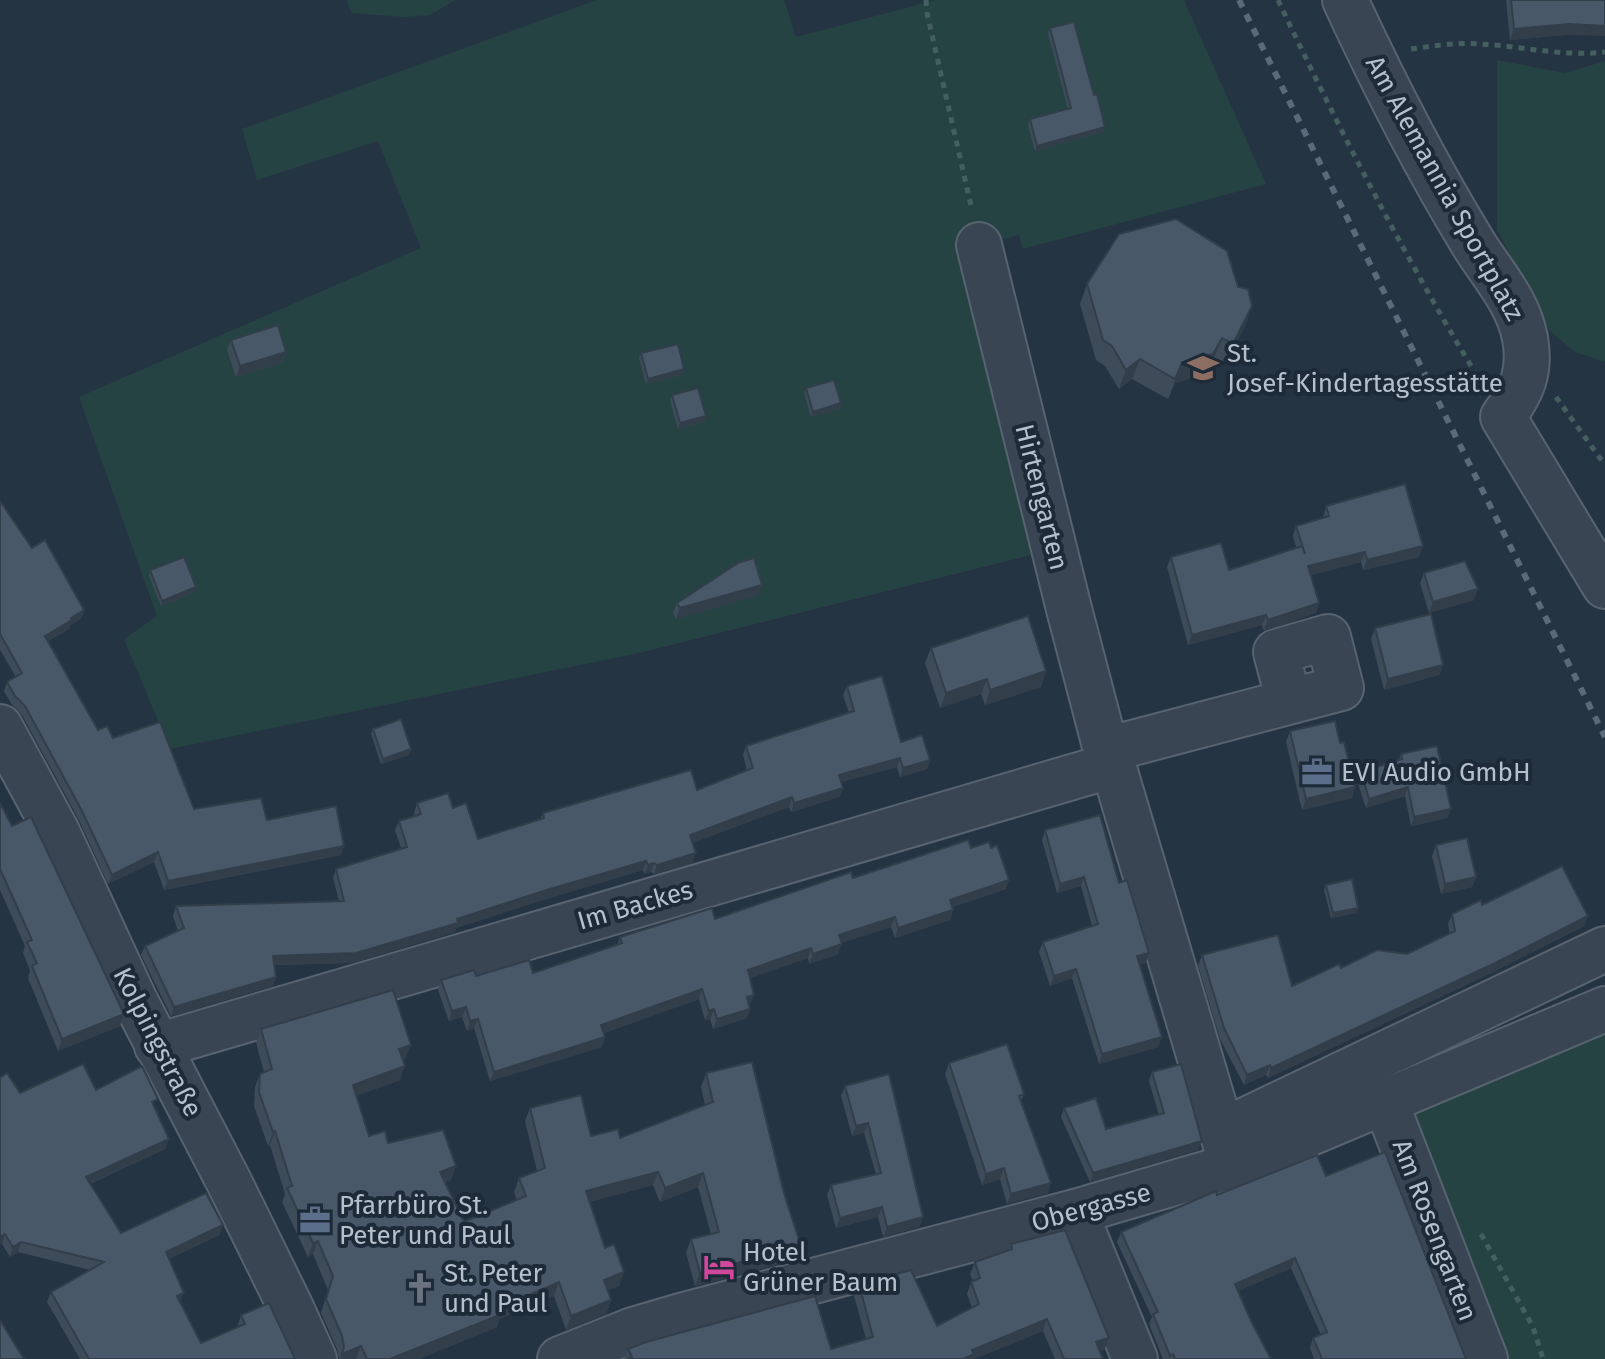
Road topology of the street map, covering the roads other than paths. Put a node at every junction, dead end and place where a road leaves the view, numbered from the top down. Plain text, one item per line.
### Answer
1 (1345, 0) edge
2 (979, 245) road end
3 (1605, 586) edge
4 (1289, 701) dead end
5 (0, 727) edge
6 (1110, 757) junction
7 (1605, 949) edge
8 (1605, 1009) edge
9 (157, 1046) junction
10 (1385, 1101) junction
11 (1227, 1149) junction
12 (1075, 1212) junction
13 (314, 1359) edge
14 (560, 1359) edge
15 (1135, 1359) edge
16 (1485, 1359) edge

1 - 3 street, Am Alemannia Sportplatz
2 - 6 street, Hirtengarten
4 - 6 street
5 - 9 street, Kolpingstraße
6 - 9 street, Im Backes
6 - 11 street, Hirtengarten
7 - 11 street, Obergasse
8 - 10 street, Obergasse
9 - 13 street, Kolpingstraße
10 - 11 street, Obergasse
10 - 16 street, Am Rosengarten
11 - 12 street, Obergasse
12 - 14 street, Obergasse
12 - 15 street

